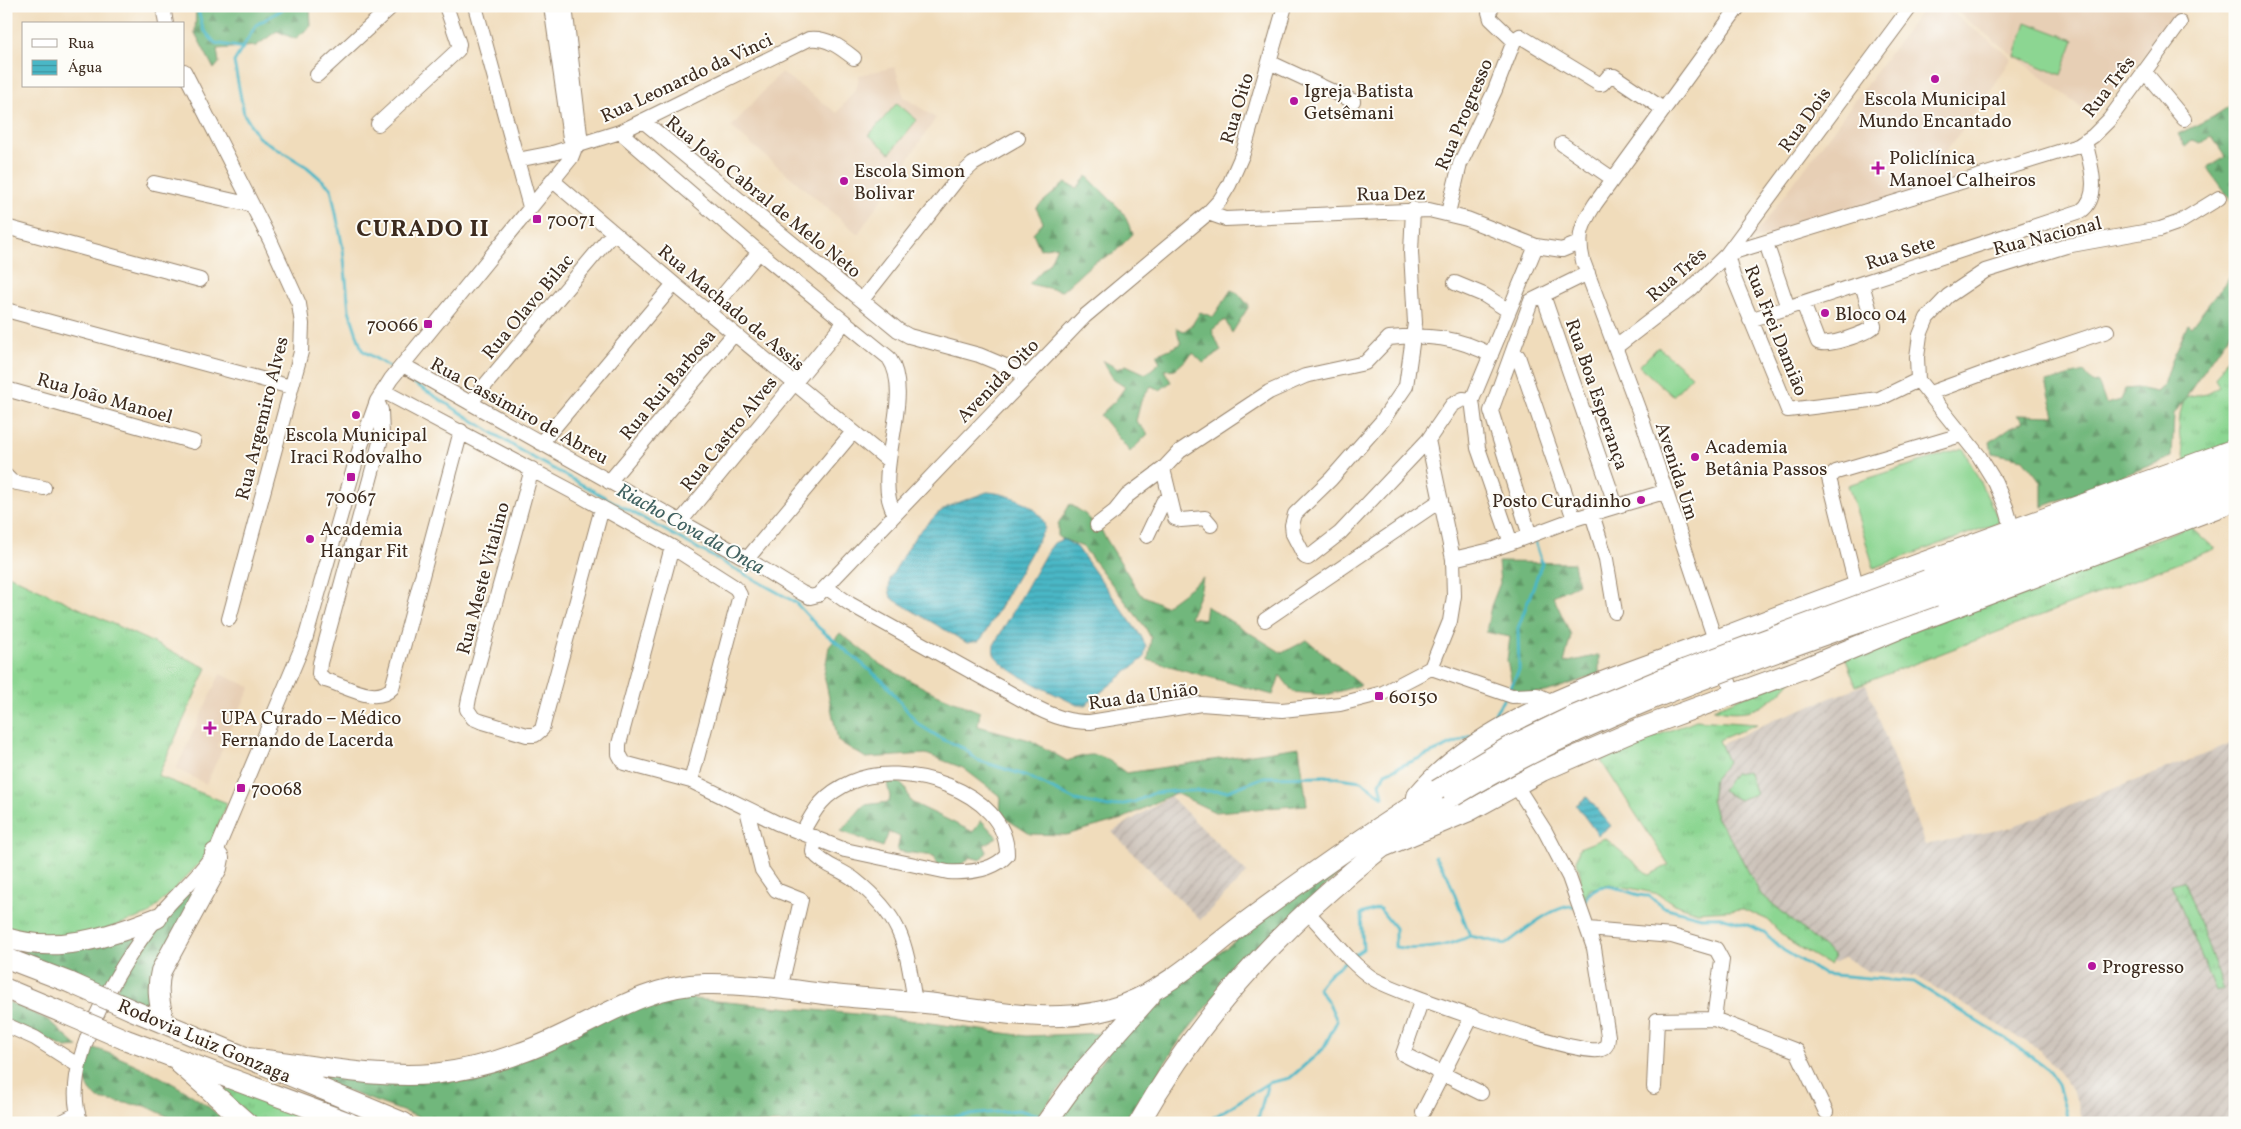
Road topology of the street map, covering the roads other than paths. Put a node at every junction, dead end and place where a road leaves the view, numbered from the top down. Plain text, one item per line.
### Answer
1 (163, 6) edge
2 (392, 6) edge
3 (446, 6) edge
4 (475, 6) edge
5 (1285, 6) edge
6 (1493, 6) edge
7 (1739, 6) edge
8 (1910, 6) edge
9 (561, 8) edge
10 (166, 22) edge
11 (2180, 23) dead end
12 (1519, 39) junction
13 (854, 58) dead end
14 (1269, 62) junction
15 (2144, 71) junction
16 (185, 73) edge
17 (317, 75) dead end
18 (1353, 102) dead end
19 (1663, 109) junction
20 (2184, 118) dead end
21 (643, 121) junction
22 (378, 124) dead end
23 (620, 132) junction
24 (1018, 138) dead end
25 (2085, 141) junction
26 (577, 144) junction
27 (1562, 144) dead end
28 (517, 160) junction
29 (1613, 179) junction
30 (552, 180) junction
31 (154, 183) dead end
32 (2219, 198) dead end
33 (252, 205) junction
34 (530, 207) junction
35 (1413, 209) junction
36 (1208, 213) junction
37 (1448, 213) junction
38 (6, 227) edge
39 (613, 233) junction
40 (1579, 243) junction
41 (1766, 243) junction
42 (1536, 246) junction
43 (759, 252) junction
44 (1727, 254) junction
45 (1585, 267) junction
46 (200, 280) dead end
47 (1455, 283) dead end
48 (674, 284) junction
49 (1862, 284) junction
50 (1544, 295) junction
51 (862, 300) junction
52 (1803, 303) junction
53 (1788, 308) junction
54 (6, 310) edge
55 (1509, 311) junction
56 (709, 312) junction
57 (1750, 320) junction
58 (844, 323) junction
59 (2107, 331) dead end
60 (734, 334) junction
61 (1413, 337) junction
62 (1616, 346) junction
63 (1491, 355) junction
64 (1518, 356) dead end
65 (1028, 375) junction
66 (1918, 380) junction
67 (391, 381) junction
68 (794, 382) junction
69 (291, 386) junction
70 (6, 389) edge
71 (1930, 393) junction
72 (1472, 400) junction
73 (470, 403) junction
74 (461, 431) junction
75 (853, 432) junction
76 (1961, 435) junction
77 (1428, 440) junction
78 (194, 442) dead end
79 (541, 444) junction
80 (2235, 449) edge
81 (889, 461) junction
82 (2235, 464) edge
83 (532, 469) junction
84 (1163, 469) junction
85 (6, 476) edge
86 (609, 482) junction
87 (2235, 482) edge
88 (44, 488) dead end
89 (1664, 492) junction
90 (1170, 497) junction
91 (1441, 500) junction
92 (2235, 501) edge
93 (1616, 506) junction
94 (602, 508) junction
95 (895, 514) junction
96 (1592, 514) junction
97 (1574, 519) junction
98 (680, 522) junction
99 (1096, 525) dead end
100 (1211, 525) dead end
101 (2013, 531) junction
102 (1147, 536) dead end
103 (1530, 536) junction
104 (1511, 543) junction
105 (672, 547) junction
106 (1453, 559) junction
107 (747, 560) junction
108 (1856, 586) junction
109 (827, 588) junction
110 (1930, 588) junction
111 (1615, 612) dead end
112 (229, 619) dead end
113 (1265, 620) dead end
114 (1714, 641) junction
115 (1431, 668) junction
116 (1733, 694) junction
117 (1553, 702) junction
118 (690, 780) junction
119 (1515, 784) junction
120 (1441, 796) junction
121 (747, 810) junction
122 (1404, 811) junction
123 (808, 835) junction
124 (1378, 849) junction
125 (215, 853) junction
126 (1306, 911) junction
127 (157, 918) junction
128 (1588, 929) junction
129 (6, 938) edge
130 (6, 958) edge
131 (782, 981) dead end
132 (1158, 988) junction
133 (6, 989) edge
134 (1422, 998) junction
135 (915, 1002) junction
136 (1472, 1016) junction
137 (1714, 1019) junction
138 (164, 1024) junction
139 (6, 1025) edge
140 (172, 1056) junction
141 (248, 1058) junction
142 (79, 1066) junction
143 (1444, 1074) junction
144 (1654, 1087) dead end
145 (1481, 1093) dead end
146 (1423, 1112) dead end
147 (1826, 1112) dead end
148 (79, 1118) edge
149 (60, 1123) edge
150 (246, 1123) edge
151 (350, 1123) edge
152 (404, 1123) edge
153 (1046, 1123) edge
154 (1139, 1123) edge

1 - 10 street
2 - 17 street
3 - 22 street
4 - 28 street
5 - 14 street, Rua Oito
6 - 12 street
7 - 19 street
8 - 44 street, Rua Dois
9 - 26 street
11 - 15 street, Rua Três
12 - 19 street
12 - 37 street, Rua Progresso
13 - 21 street, Rua Leonardo da Vinci
14 - 18 street
14 - 36 street, Rua Oito
15 - 20 street
15 - 25 street, Rua Três
16 - 33 street, Rua Argemiro Alves
19 - 29 street
21 - 23 street, Rua Leonardo da Vinci
21 - 51 street, Rua João Cabral de Melo Neto
23 - 26 street, Rua Leonardo da Vinci
23 - 43 street
24 - 51 street, Rua João Cabral de Melo Neto
25 - 41 street, Rua Três
25 - 49 street, Rua Sete
26 - 28 street, Rua Leonardo da Vinci
26 - 30 street
27 - 29 street
28 - 34 street
29 - 40 street
30 - 34 street
30 - 39 street, Rua Machado de Assis
31 - 33 street
32 - 66 street, Rua Nacional
33 - 69 street, Rua Argemiro Alves
34 - 67 street
35 - 36 street, Rua Dez
35 - 37 street, Rua Dez
35 - 61 street
36 - 65 street, Avenida Oito
37 - 42 street, Rua Dez
38 - 46 street
39 - 48 street, Rua Machado de Assis
39 - 73 street, Rua Olavo Bilac
40 - 42 street, Rua Dez
40 - 45 street
41 - 44 street, Rua Três
41 - 53 street
42 - 55 street
43 - 56 street
43 - 58 street
44 - 57 street, Rua Frei Damião
44 - 62 street, Rua Três
45 - 50 street
45 - 62 street, Avenida Um
47 - 55 street
48 - 56 street, Rua Machado de Assis
48 - 79 street
49 - 52 street, Rua Sete
49 - 52 street
50 - 93 street, Rua Boa Esperança
50 - 103 street
51 - 65 street, Rua João Cabral de Melo Neto
52 - 53 street, Rua Sete
53 - 57 street, Rua Sete
54 - 69 street
55 - 63 street
56 - 60 street, Rua Machado de Assis
57 - 66 street, Rua Frei Damião
58 - 68 street, Rua Castro Alves
58 - 81 street
59 - 71 street
60 - 68 street, Rua Machado de Assis
60 - 86 street, Rua Rui Barbosa
61 - 63 street
61 - 77 street
61 - 84 street
62 - 89 street, Avenida Um
63 - 72 street
64 - 97 street
65 - 95 street, Avenida Oito
66 - 71 street
67 - 73 street, Rua Cassimiro de Abreu
67 - 74 street
67 - 74 street
67 - 125 street
68 - 75 street, Rua Machado de Assis
68 - 98 street, Rua Castro Alves
69 - 112 street, Rua Argemiro Alves
70 - 78 street, Rua João Manoel
71 - 76 street
72 - 77 street
72 - 104 street
73 - 79 street, Rua Cassimiro de Abreu
74 - 83 street
75 - 81 street, Rua Machado de Assis
75 - 107 street
76 - 101 street
76 - 108 street
77 - 91 street
79 - 86 street, Rua Cassimiro de Abreu
80 - 101 highway
81 - 95 street
82 - 110 highway
83 - 94 street
83 - 94 street, Rua Meste Vitalino
84 - 90 street
84 - 99 street
85 - 88 street
86 - 98 street, Rua Cassimiro de Abreu
87 - 110 highway
89 - 93 street
89 - 114 street, Avenida Um
90 - 100 street
90 - 102 street
91 - 106 street
91 - 113 street
92 - 116 highway
93 - 96 street
94 - 105 street
95 - 109 street, Avenida Oito
96 - 97 street
96 - 111 street
97 - 103 street
98 - 107 street, Rua Cassimiro de Abreu
101 - 108 highway
103 - 104 street
104 - 106 street
105 - 118 street
105 - 118 street
106 - 115 street
107 - 109 street, Rua Cassimiro de Abreu
108 - 114 highway
109 - 115 street, Rua da União
110 - 120 highway, bridge
114 - 116 street, Avenida Um
114 - 117 highway
115 - 117 street
116 - 119 highway
117 - 122 highway
118 - 121 street
119 - 124 highway
119 - 128 street
120 - 122 highway
120 - 124 highway
121 - 123 street
121 - 131 street
122 - 132 highway
123 - 123 street
123 - 135 street
124 - 126 highway
125 - 127 street
125 - 138 highway
126 - 134 street
126 - 154 highway
127 - 129 highway
127 - 142 street
128 - 136 street
128 - 137 street
130 - 138 highway, Rodovia Luiz Gonzaga, bridge
132 - 135 highway
132 - 153 highway
133 - 140 highway, Rodovia Luiz Gonzaga, bridge
134 - 136 street
134 - 143 street
135 - 141 highway
136 - 143 street
137 - 144 street
137 - 147 street
138 - 141 highway, Rodovia Luiz Gonzaga
139 - 142 street
140 - 150 highway
140 - 151 highway, Rodovia Luiz Gonzaga
141 - 152 highway, Rodovia Luiz Gonzaga
142 - 148 street
143 - 145 street
143 - 146 street
148 - 149 street

